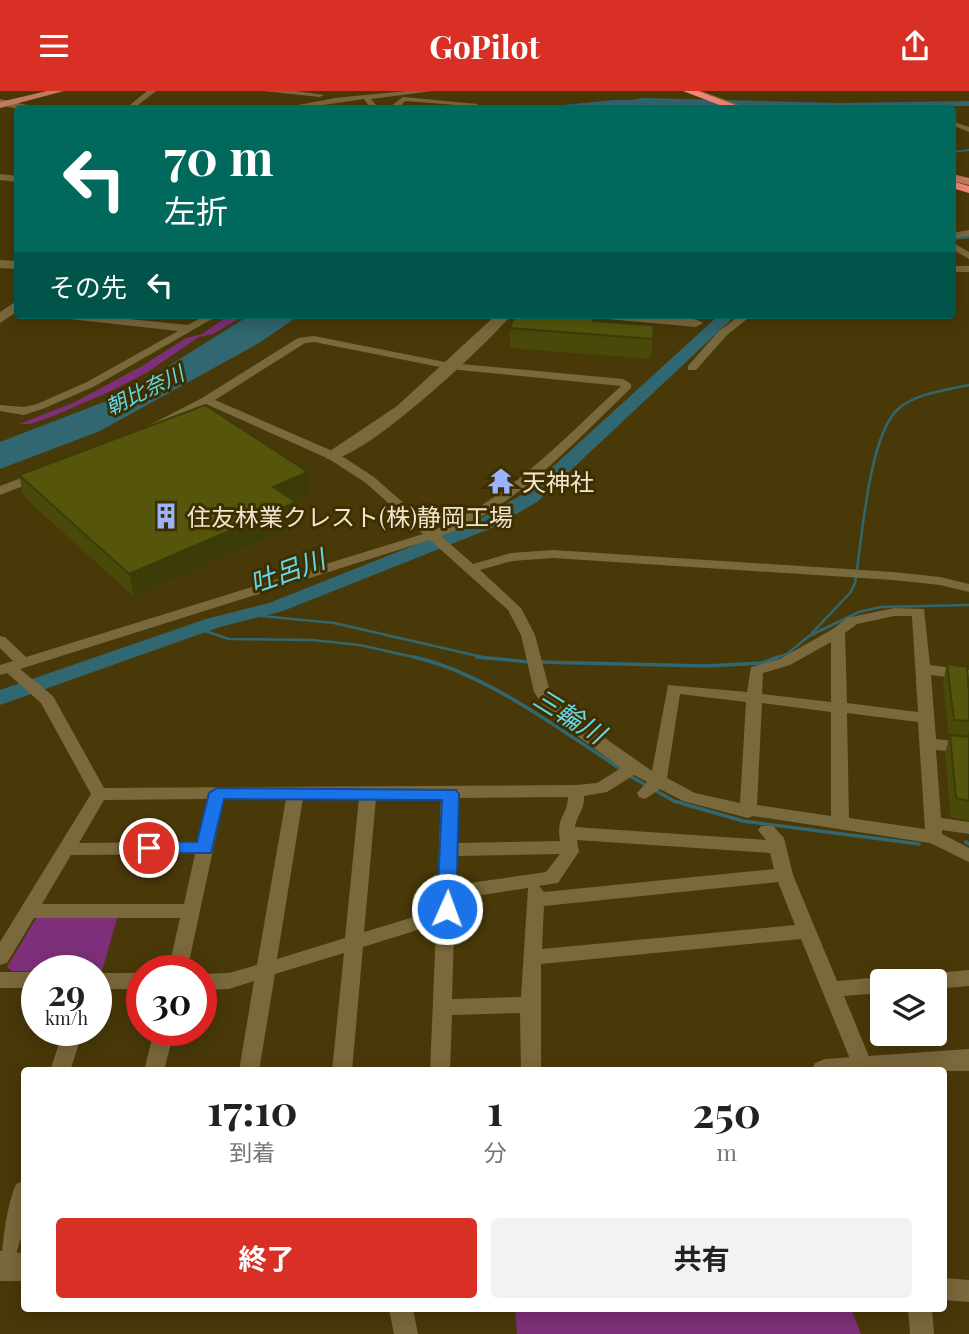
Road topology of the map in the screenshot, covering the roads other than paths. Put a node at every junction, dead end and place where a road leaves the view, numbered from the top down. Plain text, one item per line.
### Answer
1 (46, 91) edge
2 (59, 91) edge
3 (152, 91) edge
4 (267, 91) edge
5 (429, 91) edge
6 (680, 91) edge
7 (689, 91) edge
8 (338, 95) edge
9 (365, 96) junction
10 (1, 103) edge
11 (133, 105) edge
12 (297, 105) edge
13 (372, 105) edge
14 (398, 105) edge
15 (473, 105) edge
16 (720, 105) edge
17 (731, 105) edge
18 (98, 319) edge
19 (207, 319) edge
20 (500, 319) edge
21 (662, 319) edge
22 (742, 319) edge
23 (696, 323) dead end
24 (191, 329) junction
25 (453, 366) junction
26 (692, 368) dead end
27 (206, 400) junction
28 (0, 408) edge
29 (145, 431) edge
30 (333, 456) junction
31 (50, 471) edge
32 (0, 491) edge
33 (431, 535) junction
34 (470, 569) junction
35 (969, 588) edge
36 (838, 632) junction
37 (0, 640) edge
38 (11, 667) edge
39 (922, 669) junction
40 (969, 675) edge
41 (754, 698) junction
42 (840, 708) junction
43 (928, 718) junction
44 (929, 744) junction
45 (969, 748) edge
46 (627, 772) junction
47 (651, 788) junction
48 (576, 791) junction
49 (217, 793) junction
50 (99, 794) junction
51 (295, 794) junction
52 (368, 794) junction
53 (450, 794) junction
54 (748, 811) junction
55 (840, 825) junction
56 (969, 828) edge
57 (767, 830) dead end
58 (934, 830) junction
59 (568, 840) junction
60 (778, 847) junction
61 (204, 848) junction
62 (66, 849) junction
63 (449, 850) junction
64 (969, 856) edge
65 (784, 875) junction
66 (535, 880) junction
67 (447, 893) junction
68 (535, 900) junction
69 (31, 911) junction
70 (191, 911) junction
71 (446, 924) junction
72 (807, 931) junction
73 (356, 941) junction
74 (181, 955) edge
75 (532, 957) junction
76 (0, 958) edge
77 (267, 970) junction
78 (969, 978) edge
79 (0, 980) edge
80 (21, 980) edge
81 (947, 980) edge
82 (217, 981) edge
83 (870, 986) edge
84 (831, 989) junction
85 (530, 1005) junction
86 (442, 1007) junction
87 (68, 1046) edge
88 (160, 1046) edge
89 (969, 1060) edge
90 (61, 1067) edge
91 (155, 1067) edge
92 (250, 1067) edge
93 (342, 1067) edge
94 (440, 1067) edge
95 (531, 1067) edge
96 (863, 1067) edge
97 (887, 1067) edge
98 (21, 1206) edge
99 (9, 1266) edge
100 (947, 1289) edge
101 (969, 1291) edge
102 (402, 1312) edge
103 (920, 1312) edge
104 (406, 1334) edge
105 (922, 1334) edge

1 - 10 main road
2 - 10 main road
3 - 11 street
4 - 8 street
5 - 9 street
6 - 16 highway
7 - 17 street
8 - 9 street
8 - 12 street
9 - 13 street
14 - 15 street
18 - 24 street
19 - 24 street
20 - 25 street
21 - 23 street
22 - 26 street
24 - 28 street
25 - 27 street
25 - 30 street
25 - 33 street
27 - 29 street
27 - 30 street
30 - 33 street
31 - 32 street
33 - 34 street
33 - 38 street
34 - 35 street
34 - 46 street
36 - 39 street
36 - 41 street
36 - 42 street
37 - 38 street
38 - 50 street
39 - 40 street
39 - 43 street
41 - 42 street
41 - 47 street
41 - 54 street
42 - 43 street
42 - 55 street
43 - 44 street
44 - 45 street
44 - 58 street
46 - 47 street
46 - 48 street
47 - 54 street
48 - 53 street
48 - 59 street
49 - 50 street
49 - 51 street
49 - 61 street
50 - 62 street
51 - 52 street
51 - 77 street
52 - 53 street
52 - 73 street
53 - 63 street
54 - 55 street
55 - 58 street
56 - 58 street
57 - 60 street
58 - 64 street
59 - 60 street
59 - 63 street
59 - 66 street
60 - 65 street
61 - 62 street
61 - 70 street
62 - 69 street
63 - 67 street
65 - 68 street
65 - 72 street
66 - 67 street
66 - 68 street
67 - 71 street
68 - 75 street
69 - 70 street
69 - 76 street
70 - 74 street
71 - 73 street
71 - 86 street
72 - 75 street
72 - 84 street
73 - 77 street
73 - 93 street
75 - 85 street
77 - 82 street
77 - 92 street
78 - 81 street
79 - 80 street
83 - 84 street
84 - 96 street
85 - 86 street
85 - 95 street
86 - 94 street
87 - 90 street
88 - 91 street
89 - 97 street
98 - 99 street
100 - 101 street
102 - 104 street
103 - 105 street

